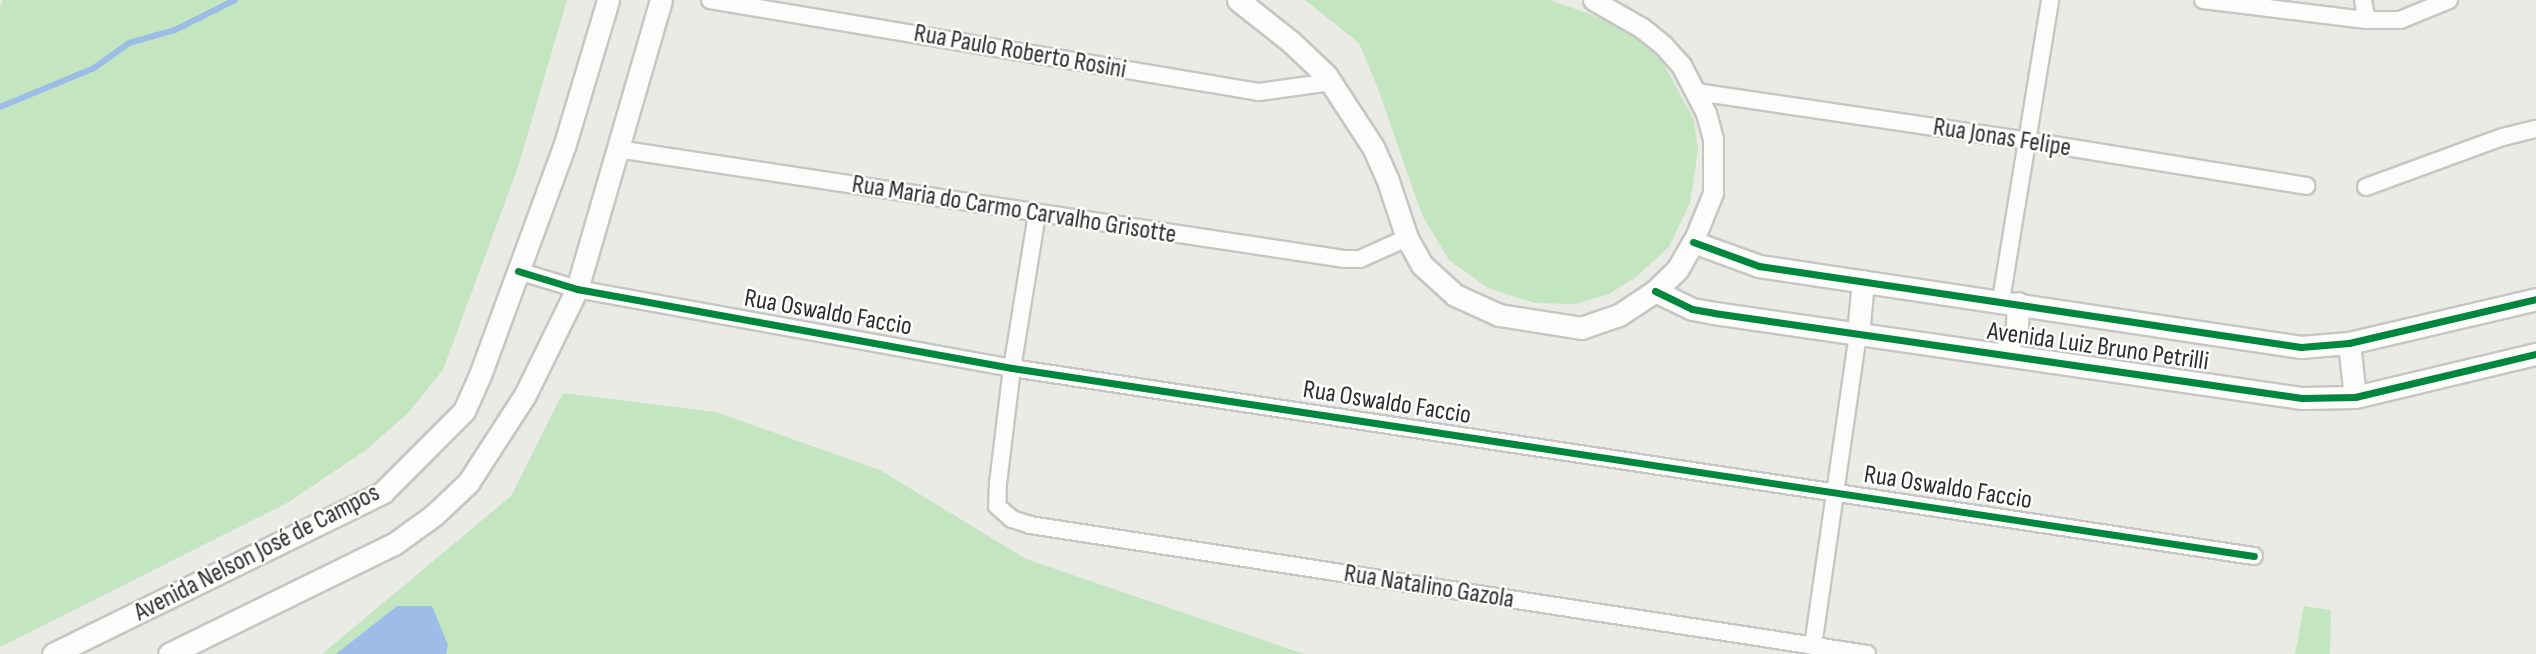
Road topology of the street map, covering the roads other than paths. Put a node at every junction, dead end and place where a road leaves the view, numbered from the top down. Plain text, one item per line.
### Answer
1 (608, 0) edge
2 (661, 0) edge
3 (710, 0) edge
4 (1238, 0) edge
5 (1593, 0) edge
6 (2050, 0) edge
7 (2203, 0) edge
8 (2363, 0) edge
9 (2449, 0) edge
10 (2367, 20) junction
11 (1331, 82) junction
12 (1697, 92) junction
13 (2536, 129) edge
14 (2029, 141) junction
15 (617, 149) junction
16 (2306, 186) dead end
17 (2366, 187) dead end
18 (1037, 214) junction
19 (1407, 238) junction
20 (1693, 242) junction
21 (518, 271) junction
22 (1863, 281) junction
23 (578, 289) junction
24 (1655, 291) junction
25 (2536, 299) edge
26 (2009, 302) junction
27 (1858, 334) junction
28 (2349, 343) junction
29 (2536, 354) edge
30 (2004, 355) junction
31 (1012, 368) junction
32 (2355, 397) junction
33 (1835, 492) junction
34 (2254, 556) dead end
35 (1813, 646) junction
36 (53, 654) edge
37 (169, 654) edge
38 (1867, 654) edge

1 - 21 main road, Avenida Nelson José de Campos
2 - 15 main road, Avenida Nelson José de Campos
3 - 11 street, Rua Paulo Roberto Rosini
4 - 11 main road
5 - 12 street
6 - 14 street
7 - 10 street
8 - 10 street
9 - 10 street
11 - 19 main road
12 - 14 street, Rua Jonas Felipe
12 - 20 street
13 - 17 street
14 - 16 street, Rua Jonas Felipe
14 - 26 street
15 - 18 street, Rua Maria do Carmo Carvalho Grisotte
15 - 23 main road, Avenida Nelson José de Campos
18 - 19 street, Rua Maria do Carmo Carvalho Grisotte
18 - 31 street
19 - 24 main road
20 - 22 main road, Avenida Luiz Bruno Petrilli
20 - 24 main road
21 - 23 street, Rua Oswaldo Faccio
21 - 36 main road, Avenida Nelson José de Campos
22 - 26 main road, Avenida Luiz Bruno Petrilli
22 - 27 main road
23 - 31 street, Rua Oswaldo Faccio
23 - 37 main road, Avenida Nelson José de Campos
24 - 27 main road, Avenida Luiz Bruno Petrilli
25 - 28 main road, Avenida Luiz Bruno Petrilli
26 - 28 main road, Avenida Luiz Bruno Petrilli
26 - 30 main road
27 - 30 main road, Avenida Luiz Bruno Petrilli
27 - 33 street
28 - 32 main road
29 - 32 main road, Avenida Luiz Bruno Petrilli
30 - 32 main road, Avenida Luiz Bruno Petrilli
31 - 33 street, Rua Oswaldo Faccio
31 - 35 street, Rua Natalino Gazola
33 - 34 street, Rua Oswaldo Faccio
33 - 35 street
35 - 38 street, Rua Natalino Gazola

